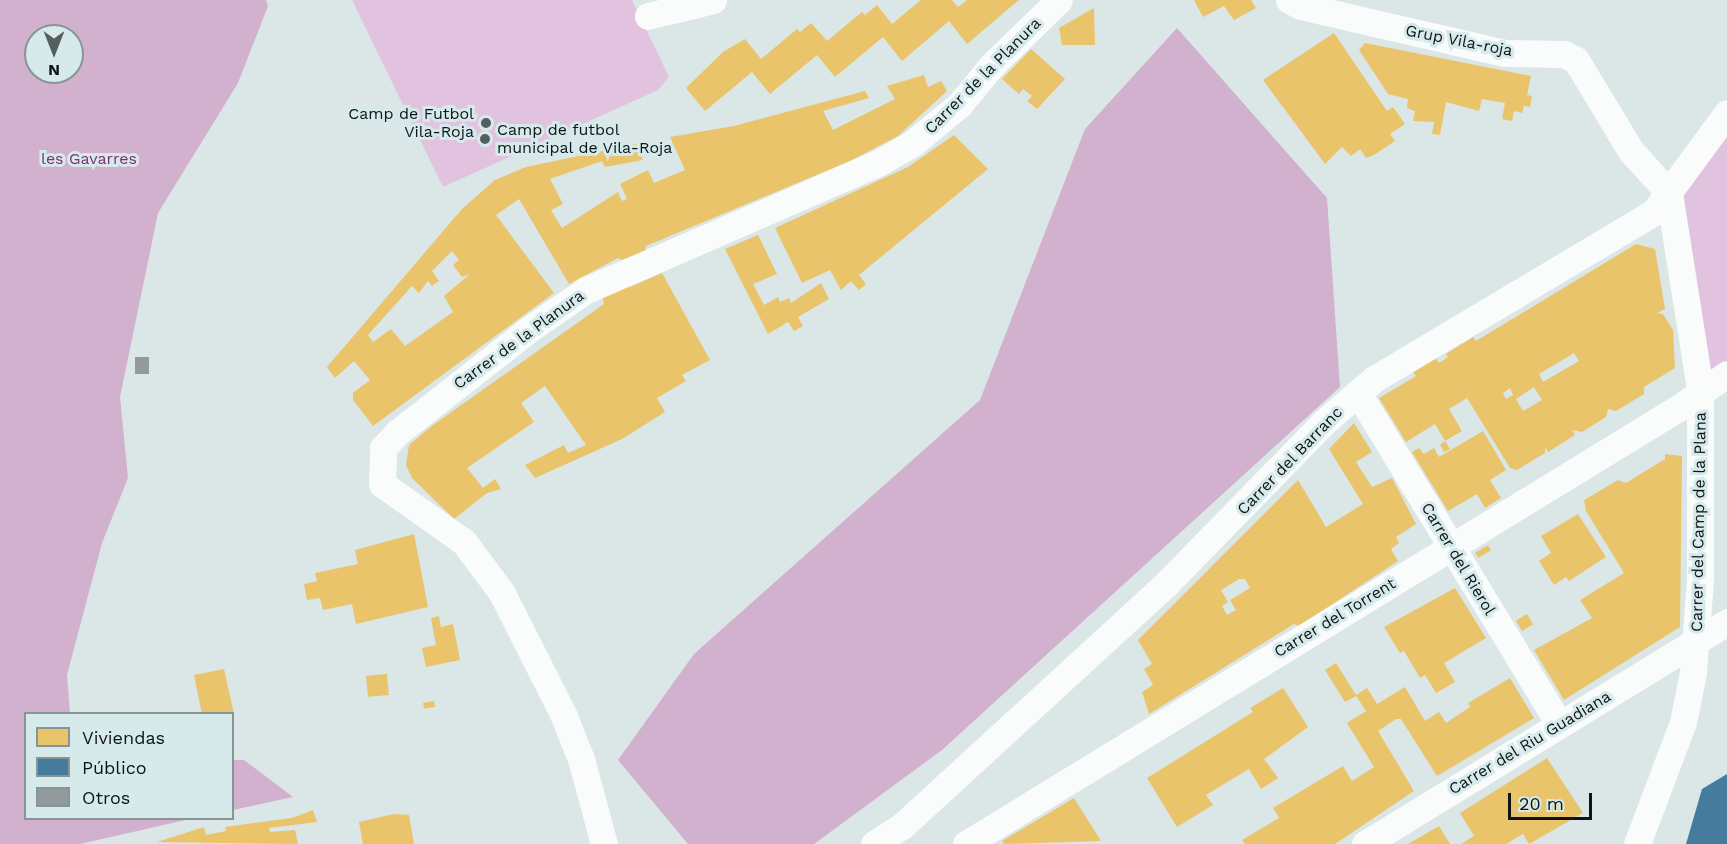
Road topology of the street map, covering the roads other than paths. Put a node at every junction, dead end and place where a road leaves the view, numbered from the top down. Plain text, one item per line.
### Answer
1 (713, 0) edge
2 (1059, 0) edge
3 (1289, 0) edge
4 (648, 16) dead end
5 (1727, 113) edge
6 (1669, 193) junction
7 (1727, 374) edge
8 (1700, 389) junction
9 (1358, 393) junction
10 (1451, 547) junction
11 (1727, 622) edge
12 (1696, 642) junction
13 (1559, 724) junction
14 (604, 844) edge
15 (874, 844) edge
16 (966, 844) edge
17 (1365, 844) edge
18 (1637, 844) edge

1 - 4 street
2 - 14 street, Carrer de la Planura
3 - 6 street, Grup Vila-roja
5 - 6 street, Carrer del Barranc
6 - 8 street, Carrer del Camp de la Plana
6 - 9 street, Carrer del Barranc
7 - 8 street, Carrer del Torrent
8 - 10 street, Carrer del Torrent
8 - 12 street, Carrer del Camp de la Plana
9 - 10 street, Carrer del Rierol
9 - 15 street, Carrer del Barranc
10 - 13 street, Carrer del Rierol
10 - 16 street, Carrer del Torrent
11 - 12 street, Carrer del Riu Guadiana
12 - 13 street, Carrer del Riu Guadiana
12 - 18 street, Carrer del Camp de la Plana
13 - 17 street, Carrer del Riu Guadiana

